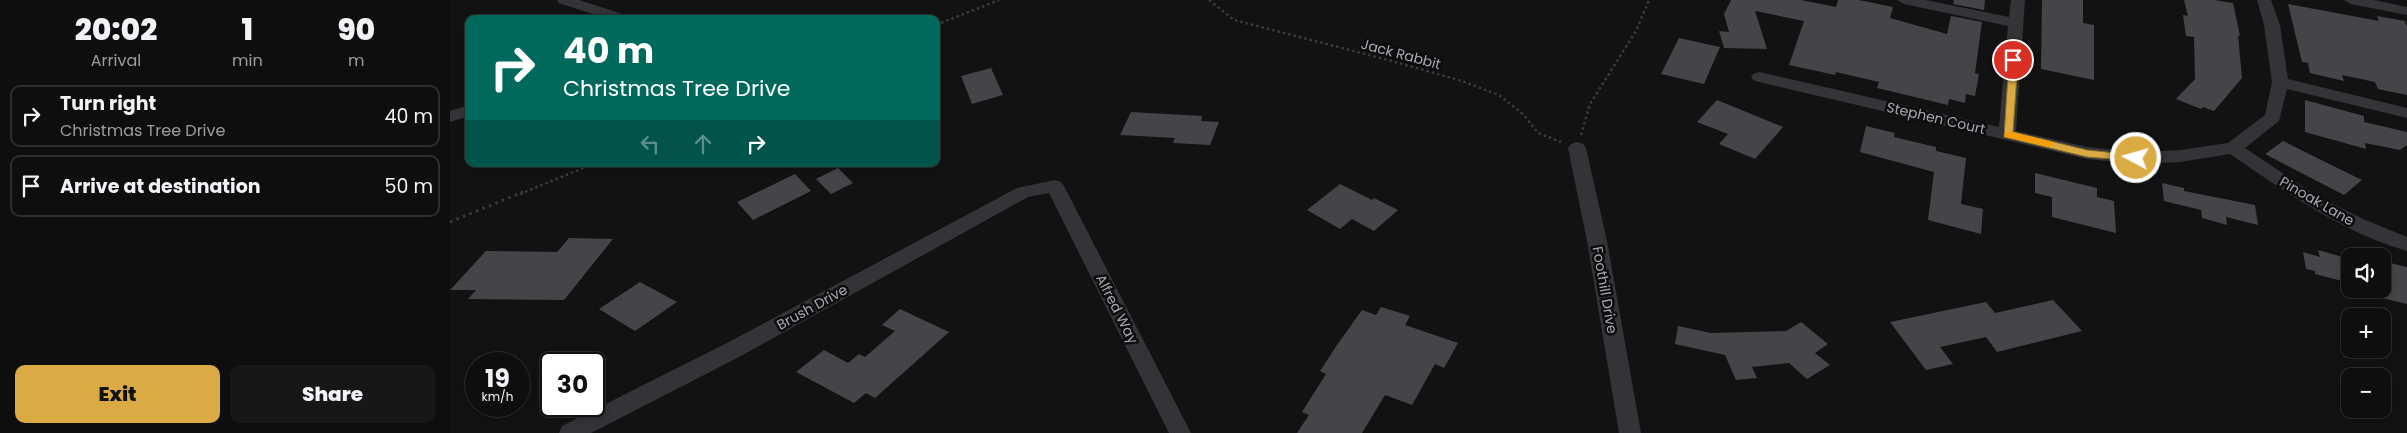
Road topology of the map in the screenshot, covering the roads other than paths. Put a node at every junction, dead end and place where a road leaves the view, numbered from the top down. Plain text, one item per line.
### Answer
1 (564, 0) edge
2 (1904, 0) edge
3 (2018, 0) edge
4 (2264, 0) edge
5 (2351, 0) edge
6 (2407, 11) edge
7 (611, 15) edge
8 (2016, 23) junction
9 (1759, 77) dead end
10 (2280, 82) junction
11 (465, 111) edge
12 (2407, 113) edge
13 (450, 117) edge
14 (2007, 134) junction
15 (1577, 148) road end
16 (2233, 148) junction
17 (1055, 186) joint
18 (2407, 244) edge
19 (570, 433) edge
20 (1180, 433) edge
21 (1630, 433) edge

1 - 7 street
2 - 8 street
3 - 8 street
4 - 10 street
5 - 6 street
8 - 14 street
9 - 14 street, Stephen Court
10 - 12 street
10 - 16 street
11 - 13 street
14 - 16 street, Stephen Court
15 - 21 street, Foothill Drive
16 - 18 street, Pinoak Lane
17 - 19 street, Brush Drive
17 - 20 street, Alfred Way

